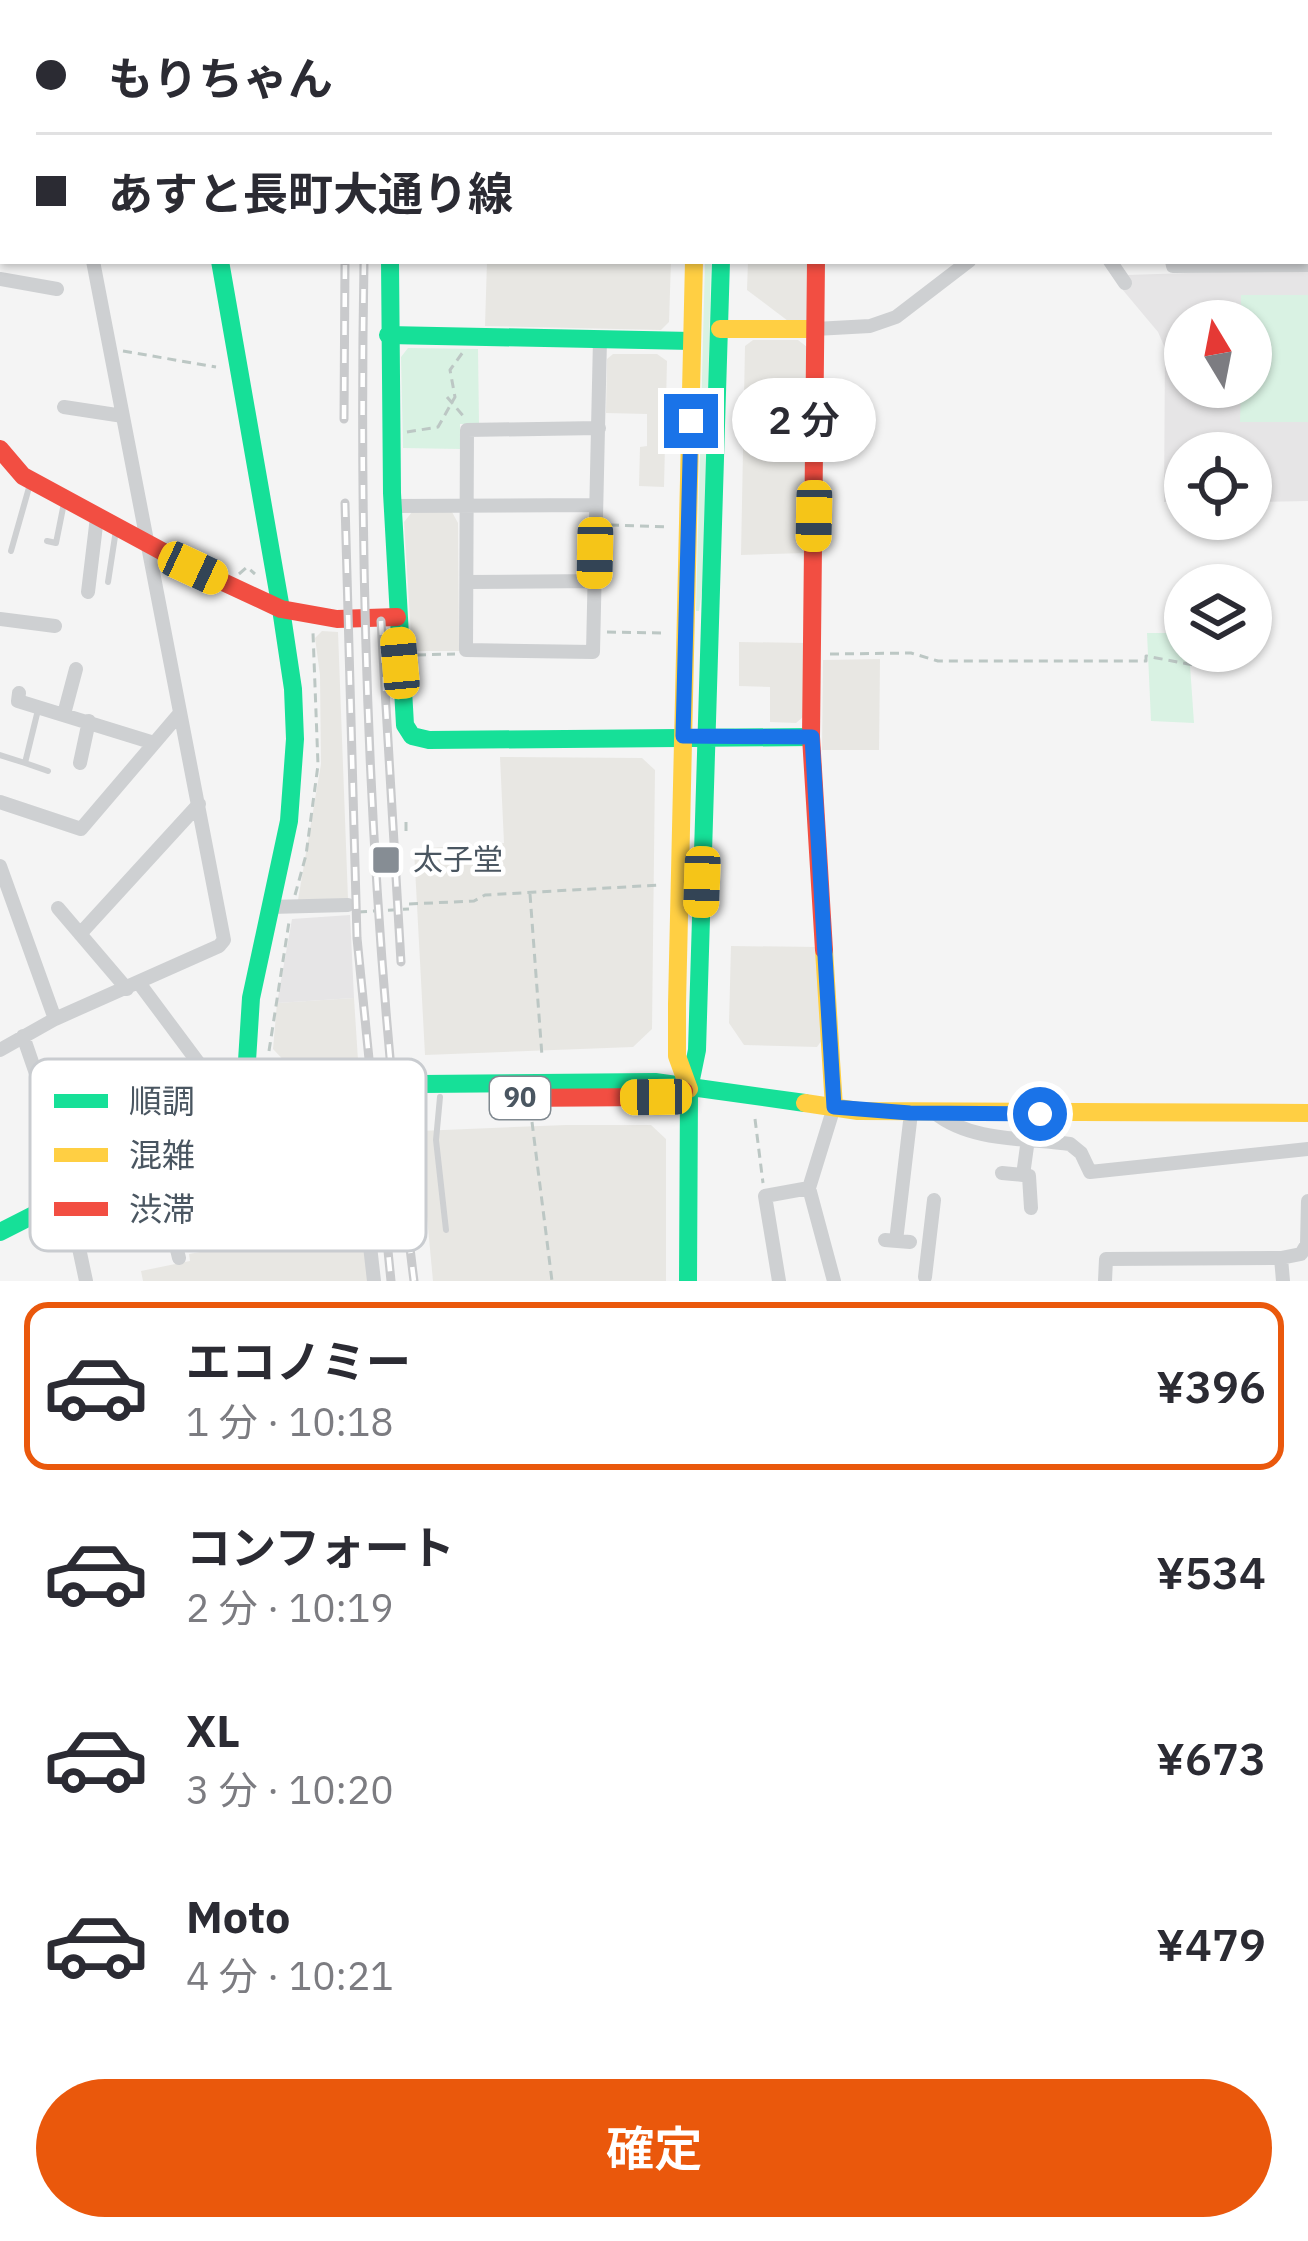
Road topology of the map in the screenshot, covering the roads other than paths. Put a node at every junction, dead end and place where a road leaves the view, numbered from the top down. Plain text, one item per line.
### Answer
1 (94, 264) edge
2 (220, 264) edge
3 (385, 264) edge
4 (694, 264) edge
5 (721, 264) edge
6 (816, 264) edge
7 (965, 264) edge
8 (1112, 264) edge
9 (1173, 264) edge
10 (1226, 264) edge
11 (0, 279) edge
12 (1126, 283) dead end
13 (57, 289) dead end
14 (720, 329) junction
15 (815, 329) junction
16 (388, 335) junction
17 (600, 339) junction
18 (692, 341) junction
19 (64, 407) dead end
20 (123, 416) junction
21 (599, 428) junction
22 (0, 448) edge
23 (31, 481) junction
24 (65, 500) junction
25 (596, 505) junction
26 (393, 506) junction
27 (467, 507) junction
28 (97, 517) junction
29 (116, 527) junction
30 (47, 542) dead end
31 (148, 543) junction
32 (11, 551) dead end
33 (595, 581) junction
34 (108, 582) dead end
35 (466, 582) junction
36 (88, 592) dead end
37 (281, 609) junction
38 (397, 617) junction
39 (0, 619) edge
40 (55, 626) dead end
41 (76, 670) dead end
42 (19, 693) dead end
43 (39, 707) junction
44 (180, 712) junction
45 (64, 714) junction
46 (89, 721) junction
47 (683, 736) junction
48 (706, 737) junction
49 (812, 737) junction
50 (154, 743) junction
51 (0, 755) edge
52 (25, 763) junction
53 (80, 763) dead end
54 (48, 770) dead end
55 (0, 802) edge
56 (199, 804) junction
57 (0, 866) edge
58 (348, 905) dead end
59 (269, 907) junction
60 (58, 908) dead end
61 (80, 934) junction
62 (133, 986) junction
63 (56, 1019) junction
64 (22, 1036) junction
65 (0, 1050) edge
66 (30, 1059) edge
67 (194, 1059) edge
68 (247, 1059) edge
69 (426, 1084) edge
70 (689, 1090) junction
71 (426, 1096) edge
72 (440, 1097) junction
73 (834, 1107) junction
74 (1308, 1112) edge
75 (910, 1113) junction
76 (935, 1113) junction
77 (1028, 1138) junction
78 (1308, 1149) edge
79 (1002, 1173) dead end
80 (1023, 1174) junction
81 (808, 1188) junction
82 (934, 1199) dead end
83 (1308, 1201) edge
84 (1031, 1208) dead end
85 (30, 1216) edge
86 (446, 1230) dead end
87 (0, 1232) edge
88 (897, 1241) dead end
89 (80, 1251) edge
90 (177, 1251) edge
91 (371, 1251) edge
92 (179, 1258) dead end
93 (1282, 1258) junction
94 (923, 1279) edge
95 (86, 1281) edge
96 (374, 1281) edge
97 (688, 1281) edge
98 (779, 1281) edge
99 (834, 1281) edge
100 (941, 1281) edge
101 (1105, 1281) edge
102 (1283, 1281) edge

1 - 20 street
2 - 37 street
3 - 16 street
4 - 18 street
5 - 14 street
6 - 15 street
7 - 15 street
8 - 12 street
9 - 10 street
11 - 13 street
14 - 15 street
14 - 48 street
15 - 49 street
16 - 17 street
16 - 26 street
17 - 18 street
17 - 21 street
18 - 47 street
19 - 20 street
20 - 31 street
21 - 25 street
21 - 27 street
22 - 23 street
23 - 24 street
23 - 32 lane
24 - 28 street
24 - 30 lane
25 - 27 street
25 - 33 street
26 - 27 street
26 - 38 street
27 - 35 street
28 - 29 street
28 - 36 street
29 - 31 street
29 - 34 lane
31 - 37 street
31 - 44 street
33 - 35 street
33 - 35 street
37 - 38 street
37 - 59 street
38 - 47 street
39 - 40 street
41 - 45 street
42 - 43 street
43 - 45 street
43 - 52 lane
44 - 50 street
44 - 56 street
45 - 46 street
46 - 50 street
46 - 53 street
47 - 48 street
47 - 70 street
48 - 49 street
48 - 70 street
49 - 73 street
50 - 55 street
51 - 52 lane
52 - 54 lane
56 - 61 street
56 - 62 street
57 - 63 street
58 - 59 street
59 - 68 street
60 - 61 street
61 - 62 street
62 - 63 street
62 - 67 street
63 - 64 street
64 - 65 street
64 - 66 street
69 - 70 street, 90
70 - 72 street, 90
70 - 73 street, 90
70 - 97 street
71 - 72 street, 90
72 - 86 lane
73 - 75 street, 90
73 - 81 street
74 - 76 street, 90
75 - 76 street, 90
75 - 88 street
76 - 77 street
77 - 78 street
77 - 80 street
79 - 80 street
80 - 84 street
81 - 98 street
81 - 99 street
82 - 94 street
83 - 93 street
85 - 87 street, 90
89 - 95 street
90 - 92 street
91 - 96 street
93 - 101 street
93 - 102 street
94 - 100 street

